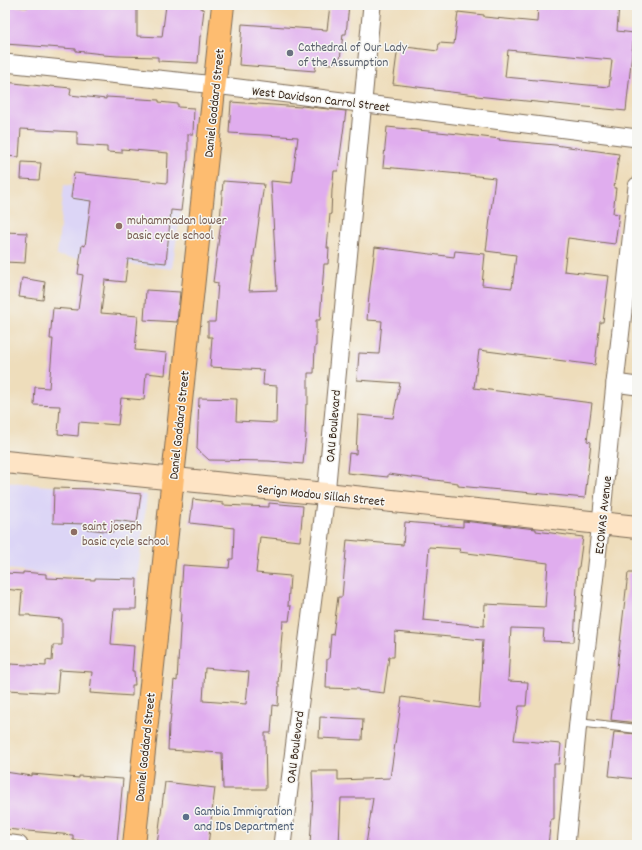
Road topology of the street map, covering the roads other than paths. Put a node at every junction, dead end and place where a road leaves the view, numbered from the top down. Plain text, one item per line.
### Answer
1 (223, 5) edge
2 (372, 5) edge
3 (5, 63) edge
4 (215, 85) junction
5 (362, 103) junction
6 (637, 138) edge
7 (637, 186) edge
8 (615, 383) junction
9 (637, 386) edge
10 (5, 462) edge
11 (172, 478) junction
12 (326, 494) junction
13 (601, 522) junction
14 (637, 527) edge
15 (578, 722) junction
16 (637, 728) edge
17 (5, 843) edge
18 (19, 845) edge
19 (134, 845) edge
20 (282, 845) edge
21 (566, 845) edge

1 - 4 highway, Daniel Goddard Street
2 - 5 street, OAU Boulevard
3 - 4 street, West Davidson Carrol Street
4 - 5 street, West Davidson Carrol Street
4 - 11 highway, Daniel Goddard Street
5 - 6 street, West Davidson Carrol Street
5 - 12 street, OAU Boulevard
7 - 8 street, ECOWAS Avenue
8 - 9 street
8 - 13 street, ECOWAS Avenue
10 - 11 street, Serign Modou Sillah Street
11 - 12 street, Serign Modou Sillah Street
11 - 19 highway, Daniel Goddard Street
12 - 13 street, Serign Modou Sillah Street
12 - 20 street, OAU Boulevard
13 - 14 street, Serign Modou Sillah Street
13 - 15 street, ECOWAS Avenue
15 - 16 lane
15 - 21 street, ECOWAS Avenue
17 - 18 street

